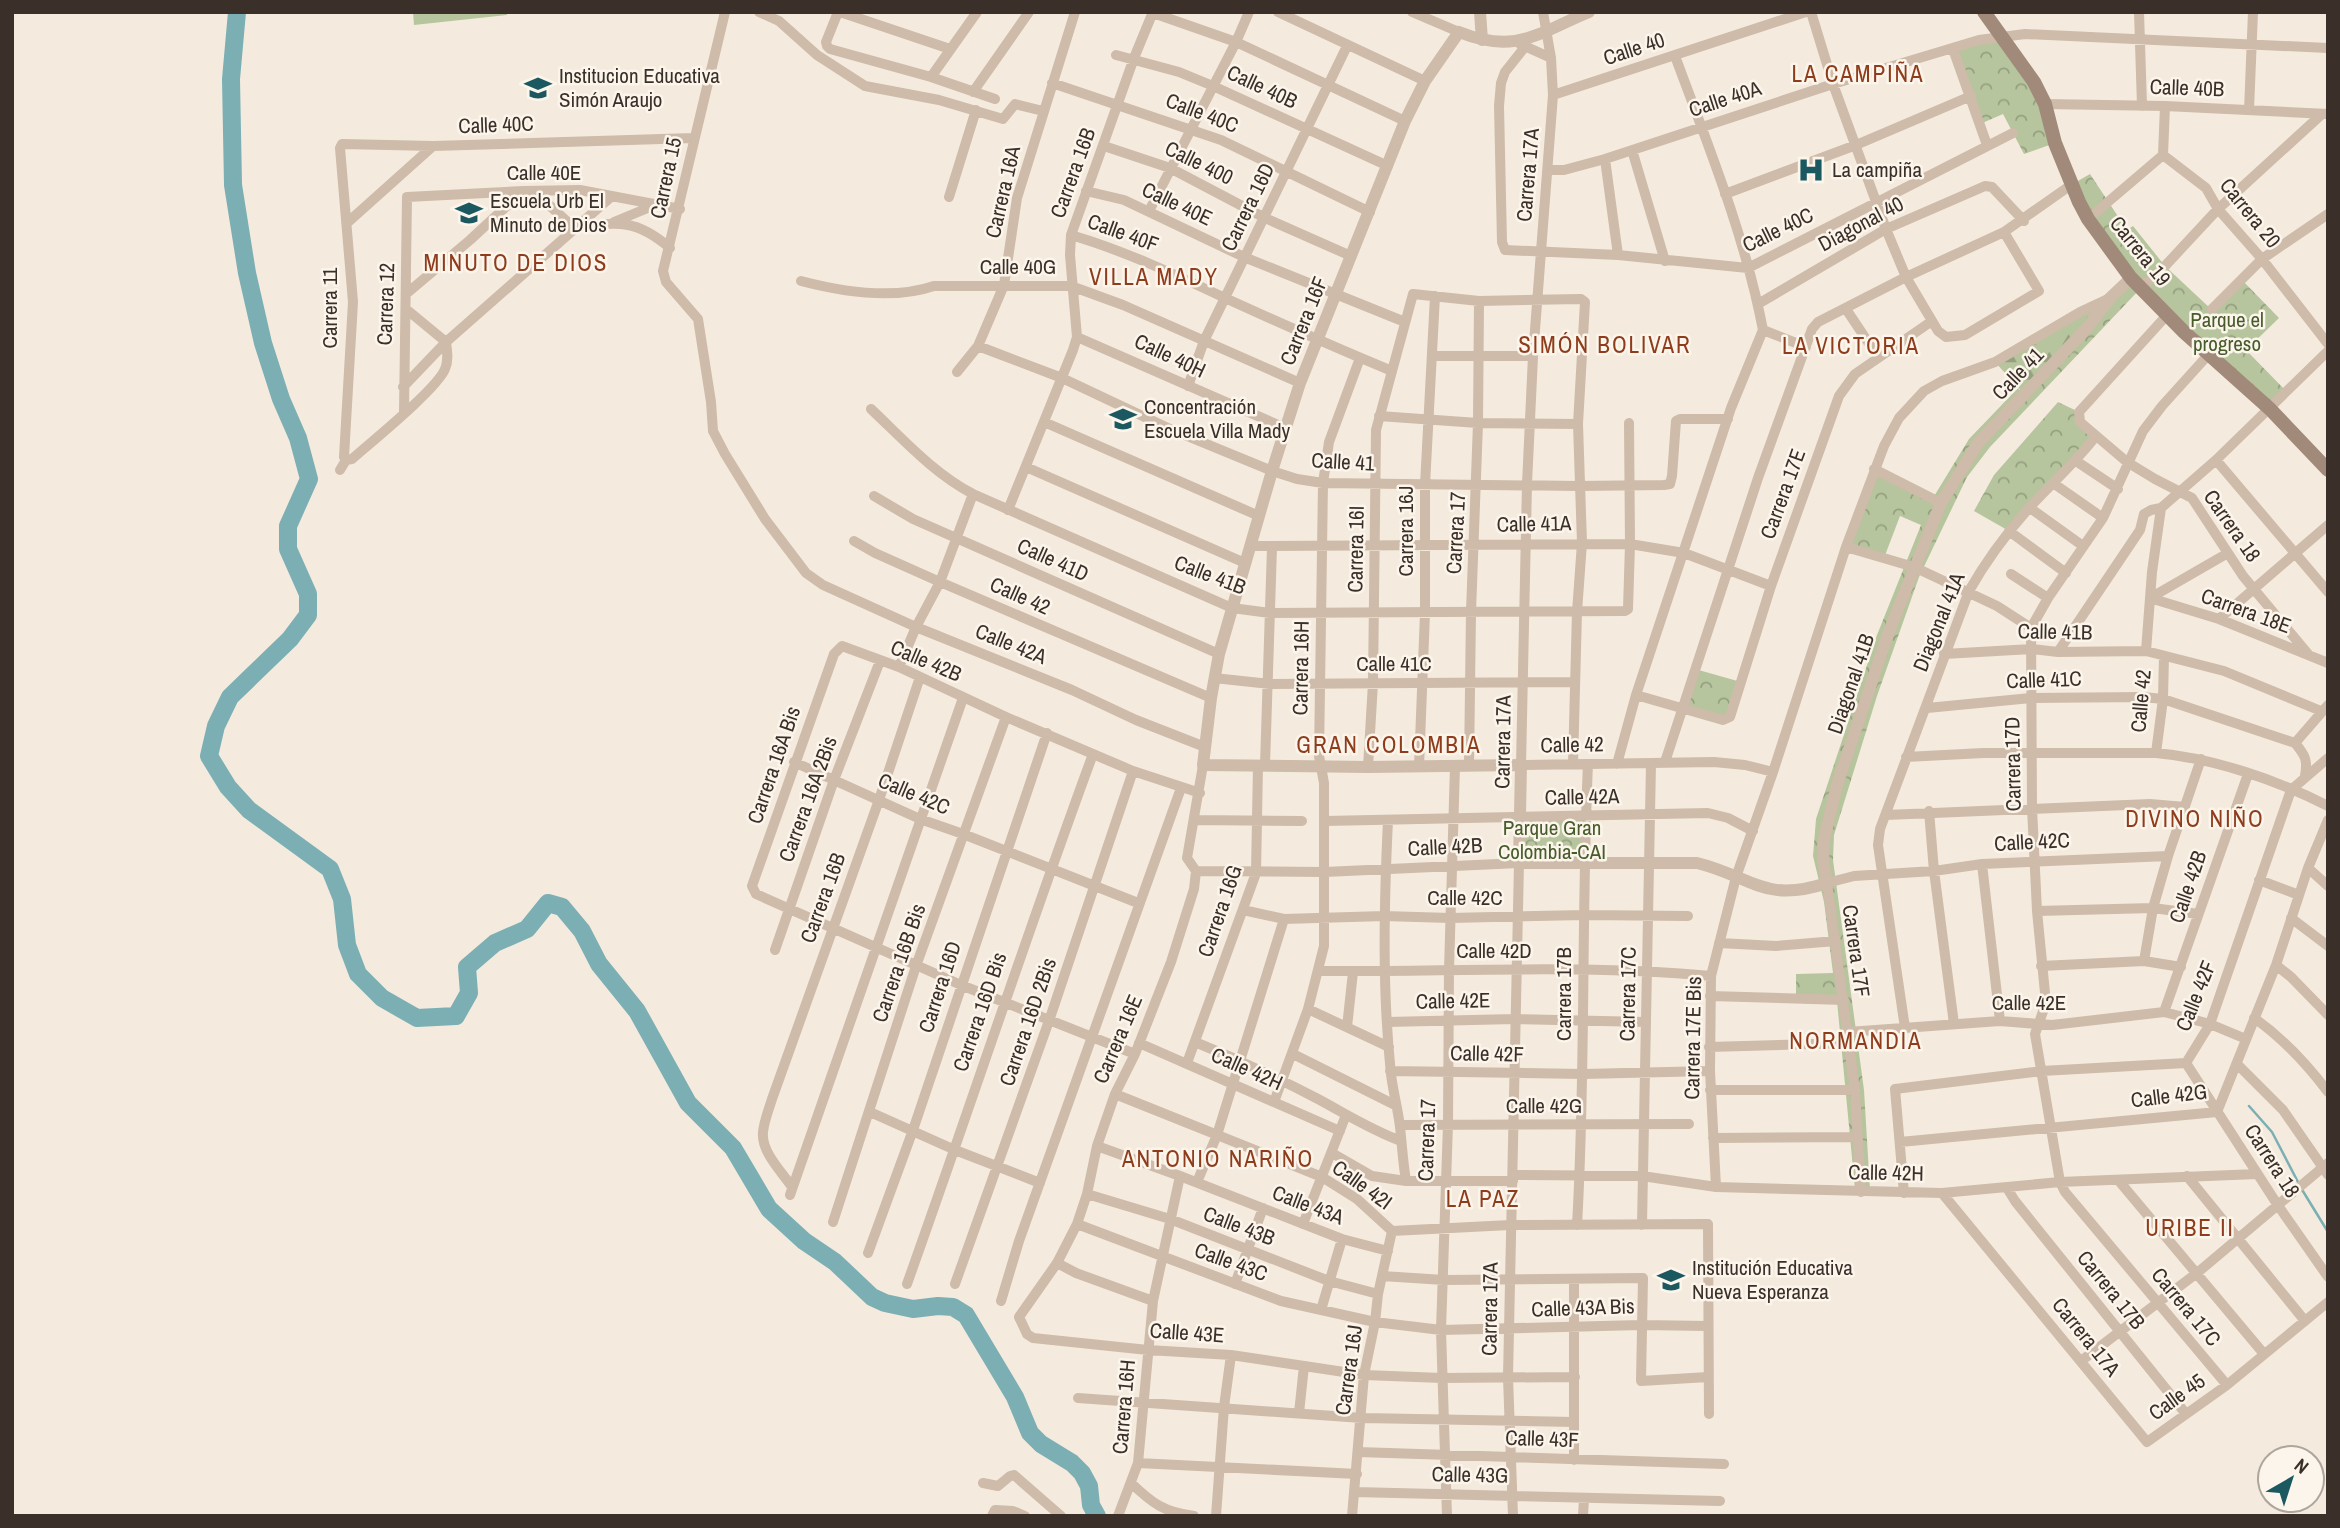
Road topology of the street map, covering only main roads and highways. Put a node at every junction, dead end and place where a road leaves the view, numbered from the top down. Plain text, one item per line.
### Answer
1 (1984, 12) edge
2 (2328, 470) edge

1 - 2 main road, Carrera 19

